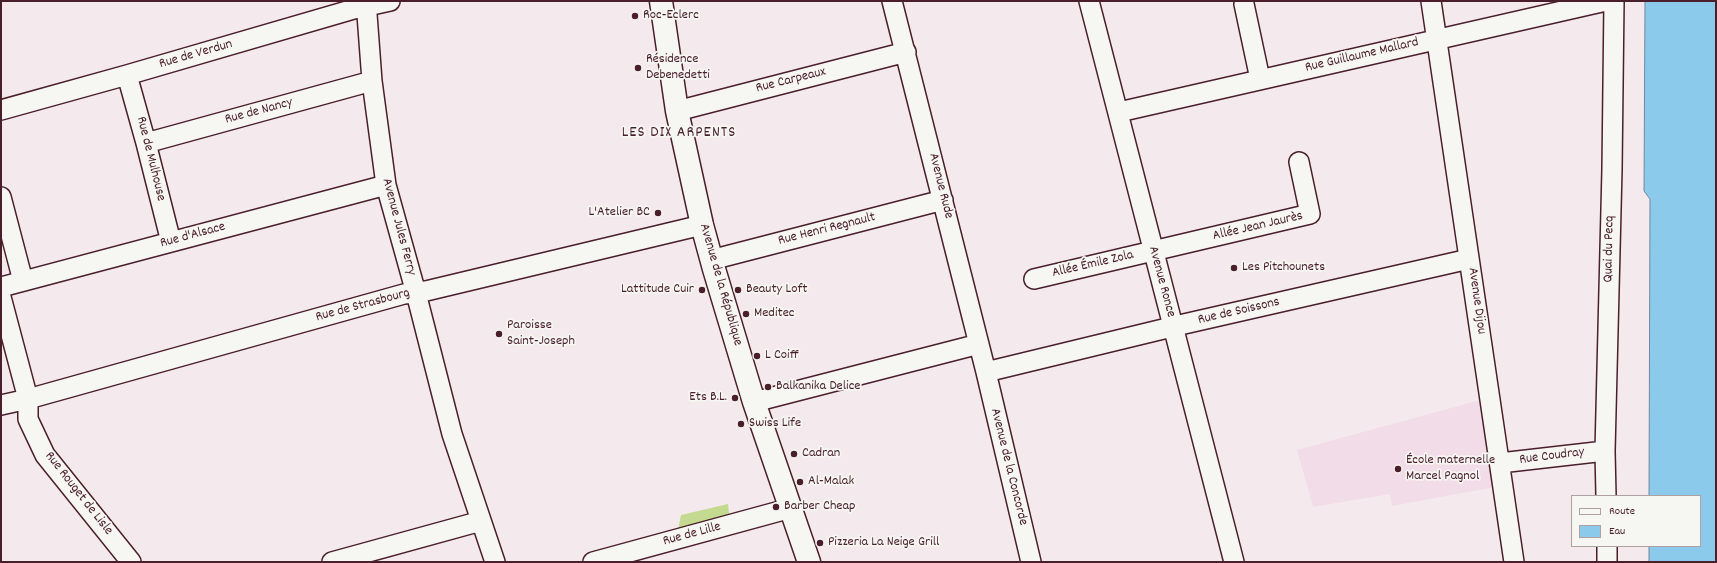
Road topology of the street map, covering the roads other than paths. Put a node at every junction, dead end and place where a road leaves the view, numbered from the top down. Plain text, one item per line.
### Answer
1 (390, 1) edge
2 (661, 1) edge
3 (892, 1) edge
4 (1089, 1) edge
5 (1431, 1) edge
6 (1606, 1) edge
7 (1614, 1) edge
8 (366, 3) edge
9 (1244, 4) dead end
10 (1436, 40) junction
11 (906, 52) junction
12 (128, 76) junction
13 (1260, 79) junction
14 (372, 81) junction
15 (1, 110) edge
16 (677, 111) junction
17 (1119, 112) junction
18 (146, 143) junction
19 (1299, 162) dead end
20 (386, 185) junction
21 (1, 197) edge
22 (943, 200) junction
23 (702, 225) junction
24 (171, 242) junction
25 (1153, 251) junction
26 (1470, 259) junction
27 (712, 260) junction
28 (1034, 279) dead end
29 (23, 281) junction
30 (1, 287) edge
31 (416, 293) junction
32 (1, 297) edge
33 (1173, 327) junction
34 (979, 344) junction
35 (986, 372) junction
36 (28, 399) junction
37 (754, 402) junction
38 (1, 405) edge
39 (1605, 451) junction
40 (1500, 463) junction
41 (1606, 495) edge
42 (791, 508) junction
43 (481, 521) junction
44 (1607, 547) edge
45 (132, 562) edge
46 (332, 562) edge
47 (495, 562) edge
48 (592, 562) edge
49 (809, 562) edge
50 (1032, 562) edge
51 (1234, 562) edge
52 (1514, 562) edge
53 (1607, 562) edge

1 - 8 street, Rue de Verdun
2 - 16 main road, Avenue de la République
3 - 11 street, Avenue Rude
4 - 17 street, Avenue Ronce
5 - 10 street, Avenue Dijou
6 - 10 street, Rue Guillaume Mallard
7 - 39 street, Quai du Pecq
8 - 12 street, Rue de Verdun
8 - 14 street, Avenue Jules Ferry
9 - 13 street
10 - 13 street, Rue Guillaume Mallard
10 - 26 street, Avenue Dijou
11 - 16 street, Rue Carpeaux
11 - 22 street, Avenue Rude
12 - 15 street, Rue de Verdun
12 - 18 street, Rue de Mulhouse
13 - 17 street, Rue Guillaume Mallard
14 - 18 street, Rue de Nancy
14 - 20 street, Avenue Jules Ferry
16 - 23 main road, Avenue de la République
17 - 25 street, Avenue Ronce
18 - 24 street, Rue de Mulhouse
19 - 25 street, Allée Jean Jaurès
20 - 24 street, Rue d'Alsace
20 - 31 street, Avenue Jules Ferry
21 - 29 street
22 - 27 street, Rue Henri Regnault
22 - 34 street, Avenue Rude
23 - 27 main road, Avenue de la République
23 - 31 street, Rue de Strasbourg
24 - 29 street, Rue d'Alsace
25 - 28 street, Allée Émile Zola
25 - 33 street, Avenue Ronce
26 - 33 street, Rue de Soissons
26 - 40 street, Avenue Dijou
27 - 37 main road, Avenue de la République
29 - 30 street, Rue d'Alsace
31 - 36 street, Rue de Strasbourg
31 - 43 street, Avenue Jules Ferry
32 - 36 street, Rue Rouget de Lisle
33 - 35 street, Rue de Soissons
33 - 51 street, Avenue Ronce
34 - 35 street, Avenue Rude
34 - 37 street
35 - 50 street, Avenue de la Concorde
36 - 38 street, Rue de Strasbourg
36 - 45 street, Rue Rouget de Lisle
37 - 42 main road, Avenue de la République
39 - 40 street, Rue Coudray
39 - 41 street, Quai du Pecq
40 - 52 street, Avenue Dijou
42 - 48 street, Rue de Lille
42 - 49 main road, Avenue de la République
43 - 46 street
43 - 47 street, Avenue Jules Ferry
44 - 53 street

